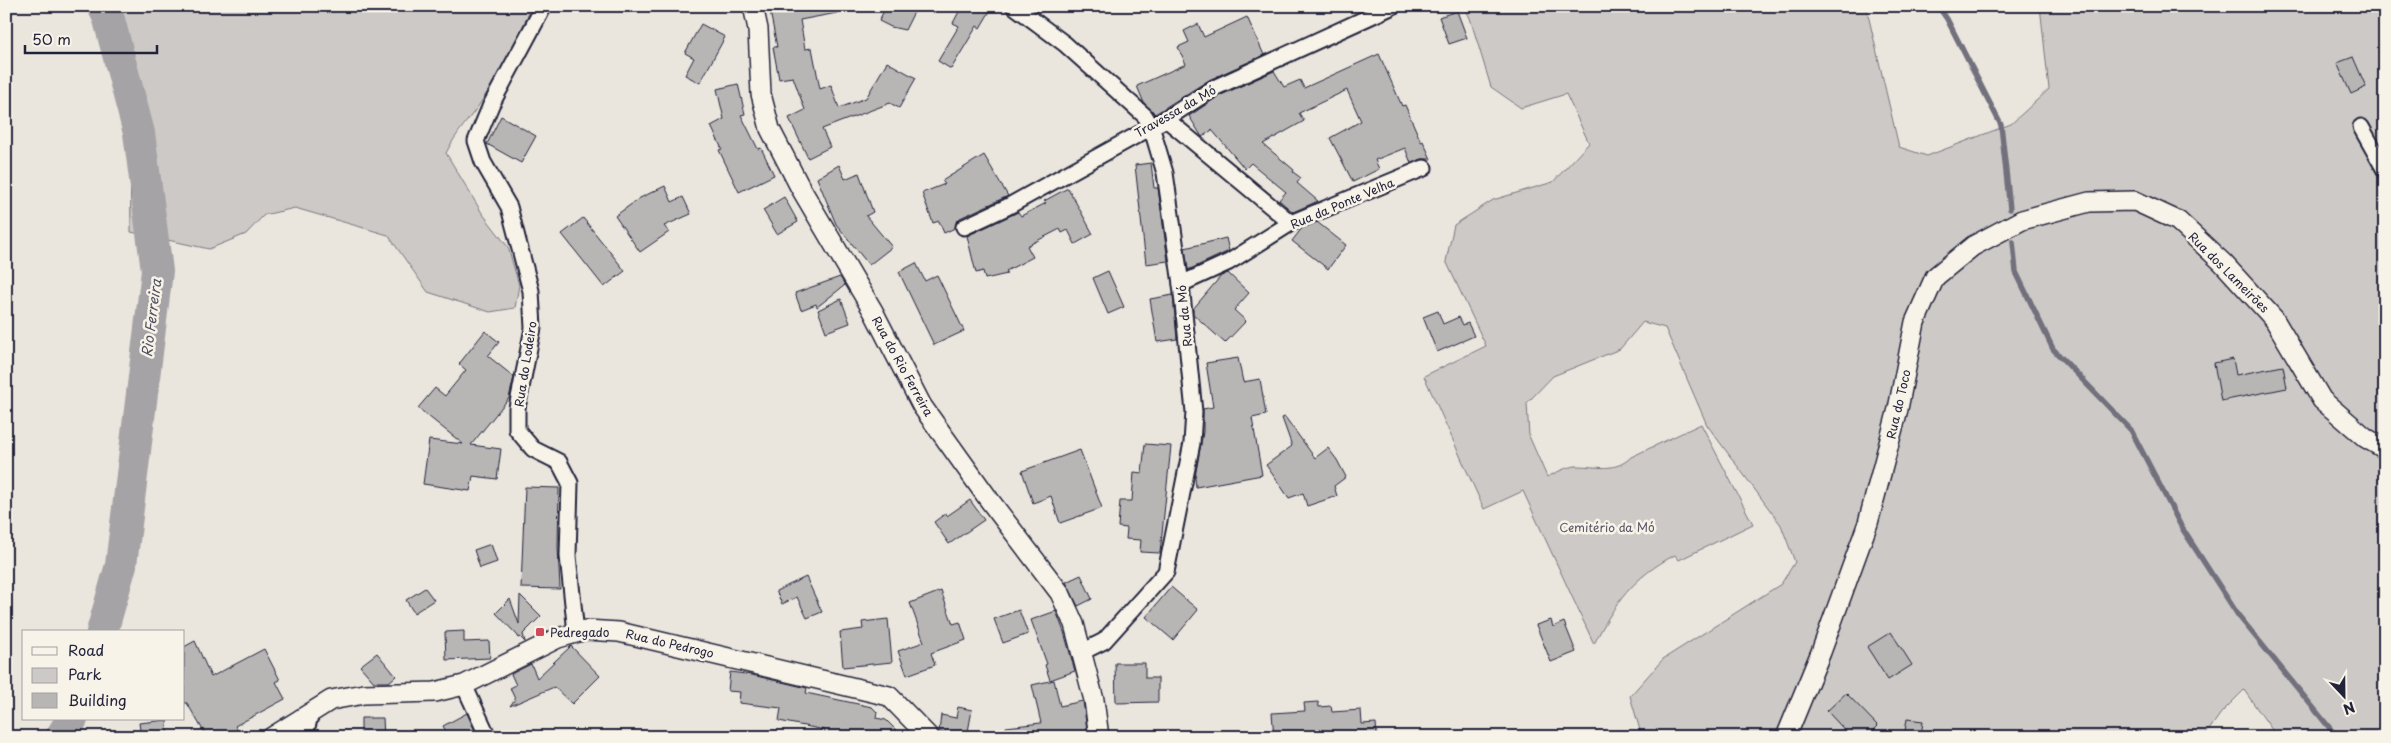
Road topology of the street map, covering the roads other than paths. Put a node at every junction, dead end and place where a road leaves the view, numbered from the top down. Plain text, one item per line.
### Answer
1 (544, 6) edge
2 (753, 6) edge
3 (1014, 6) edge
4 (1393, 6) edge
5 (1166, 119) junction
6 (1151, 126) junction
7 (2361, 127) dead end
8 (1424, 168) dead end
9 (2385, 170) edge
10 (2135, 201) joint
11 (1292, 223) junction
12 (964, 227) dead end
13 (1181, 284) junction
14 (2385, 449) edge
15 (576, 633) junction
16 (1082, 652) junction
17 (464, 685) junction
18 (311, 712) junction
19 (272, 737) edge
20 (304, 737) edge
21 (488, 737) edge
22 (929, 737) edge
23 (1099, 737) edge
24 (1786, 737) edge

1 - 15 street, Rua do Lodeiro
2 - 16 street, Rua do Rio Ferreira
3 - 6 street, Rua da Mó
4 - 5 street, Travessa da Mó
5 - 6 street, Travessa da Mó
5 - 11 street
6 - 12 street, Travessa da Mó
6 - 13 street, Rua da Mó
7 - 9 street
8 - 11 street, Rua da Ponte Velha
10 - 14 street, Rua dos Lameirões
10 - 24 street, Rua do Toco
11 - 13 street, Rua da Ponte Velha
13 - 16 street, Rua da Mó
15 - 17 street, Rua do Pedrogo
15 - 22 street, Rua do Pedrogo
16 - 23 street, Rua do Rio Ferreira
17 - 18 street, Rua do Pedrogo
17 - 21 street
18 - 19 street, Rua do Pedrogo
18 - 20 street

